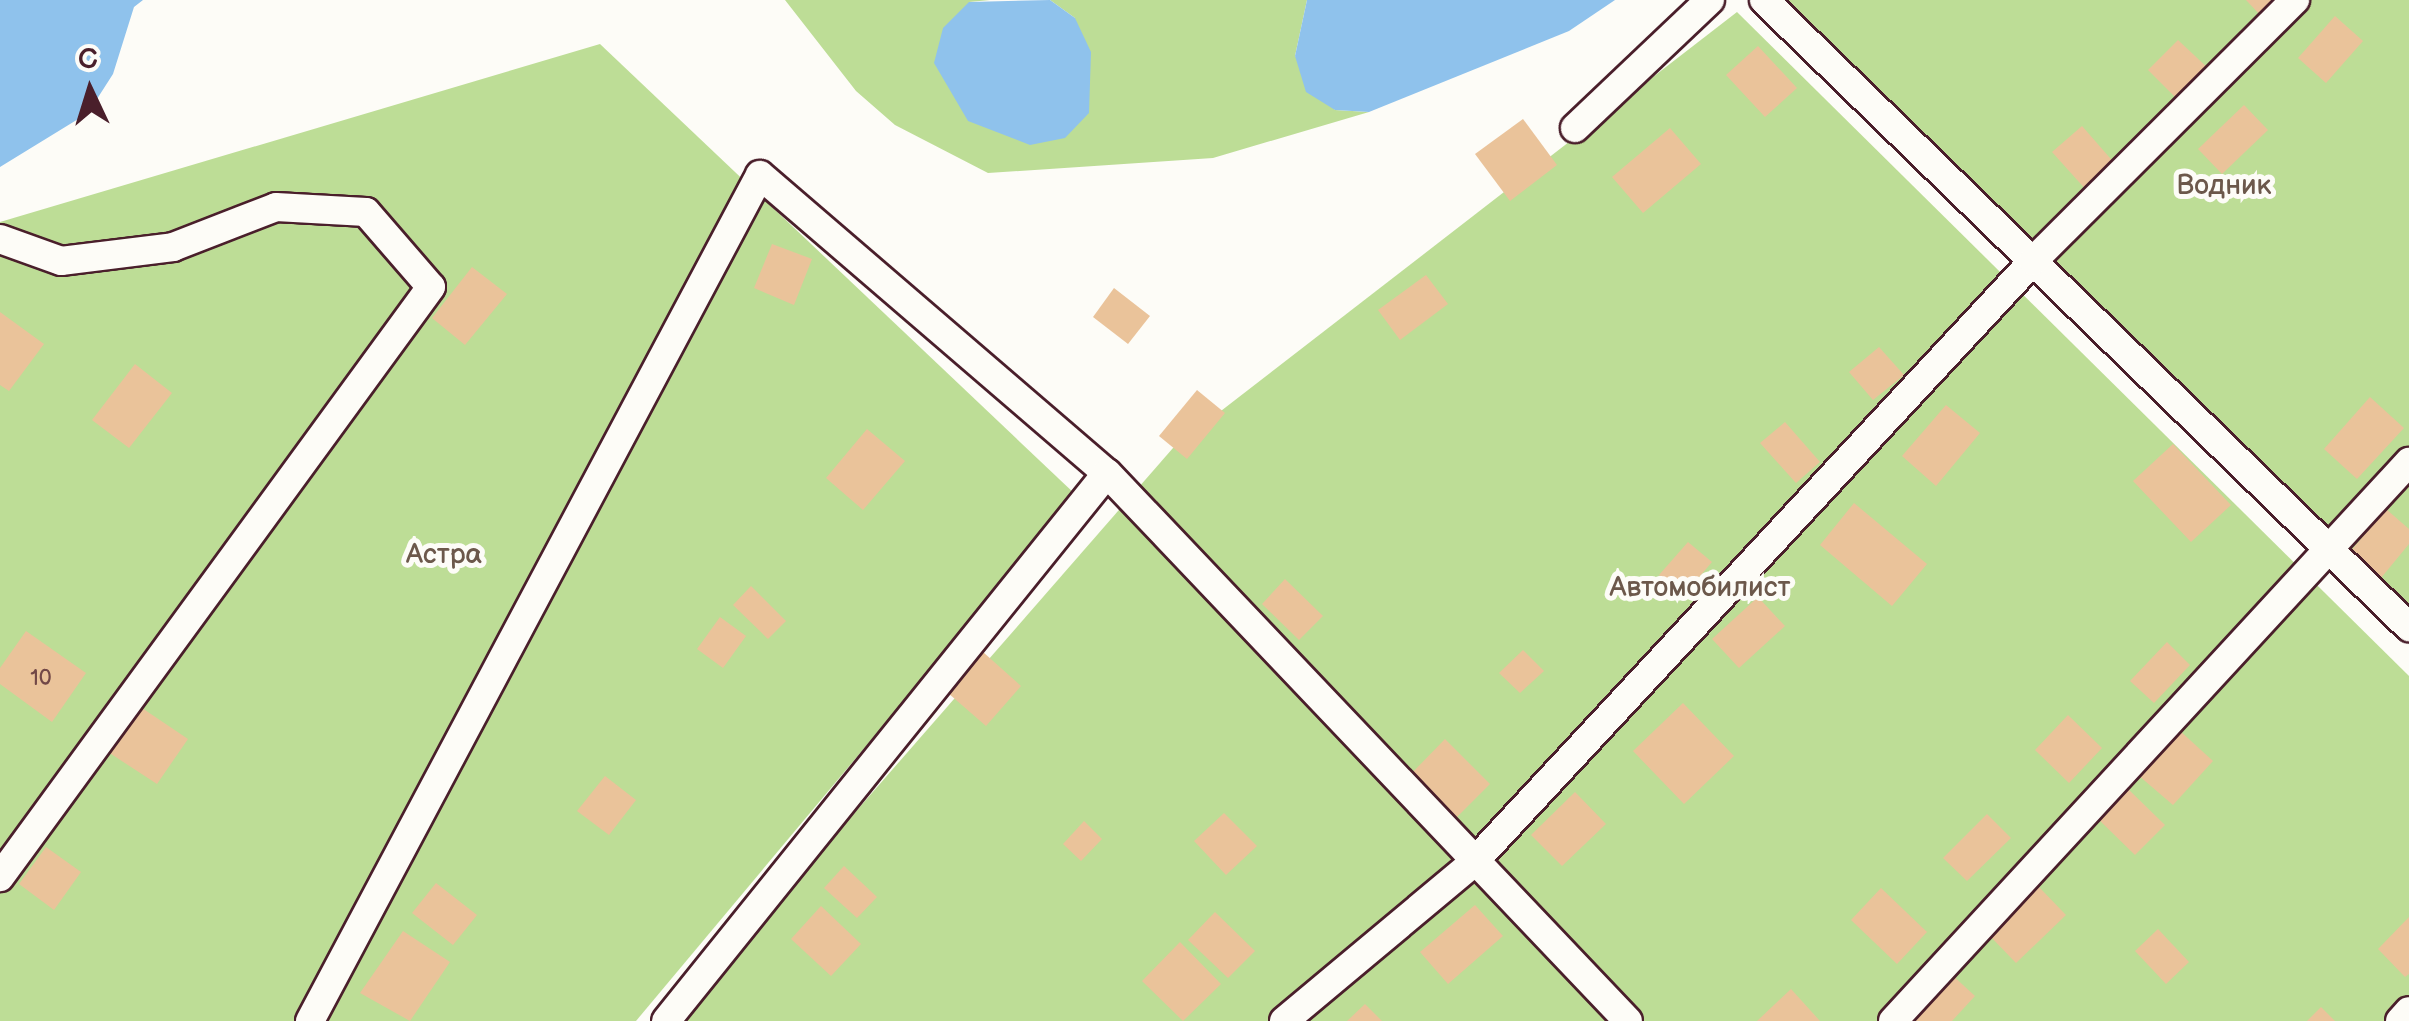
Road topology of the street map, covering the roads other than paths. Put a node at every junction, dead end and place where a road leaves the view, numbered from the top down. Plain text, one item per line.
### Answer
1 (1710, 0) edge
2 (1764, 0) edge
3 (2295, 0) edge
4 (1575, 128) dead end
5 (0, 238) edge
6 (2033, 260) junction
7 (2409, 462) edge
8 (1107, 473) junction
9 (2330, 549) junction
10 (2409, 627) edge
11 (1473, 863) junction
12 (0, 877) edge
13 (2409, 1011) edge
14 (310, 1021) edge
15 (666, 1021) edge
16 (1284, 1021) edge
17 (1628, 1021) edge
18 (1893, 1021) edge
19 (2400, 1021) edge

1 - 4 lane
2 - 6 lane
3 - 6 lane
5 - 12 lane
6 - 9 lane
6 - 11 lane
7 - 9 lane
8 - 11 lane
8 - 14 lane
8 - 15 lane
9 - 10 lane
9 - 18 lane
11 - 16 lane
11 - 17 lane
13 - 19 lane

